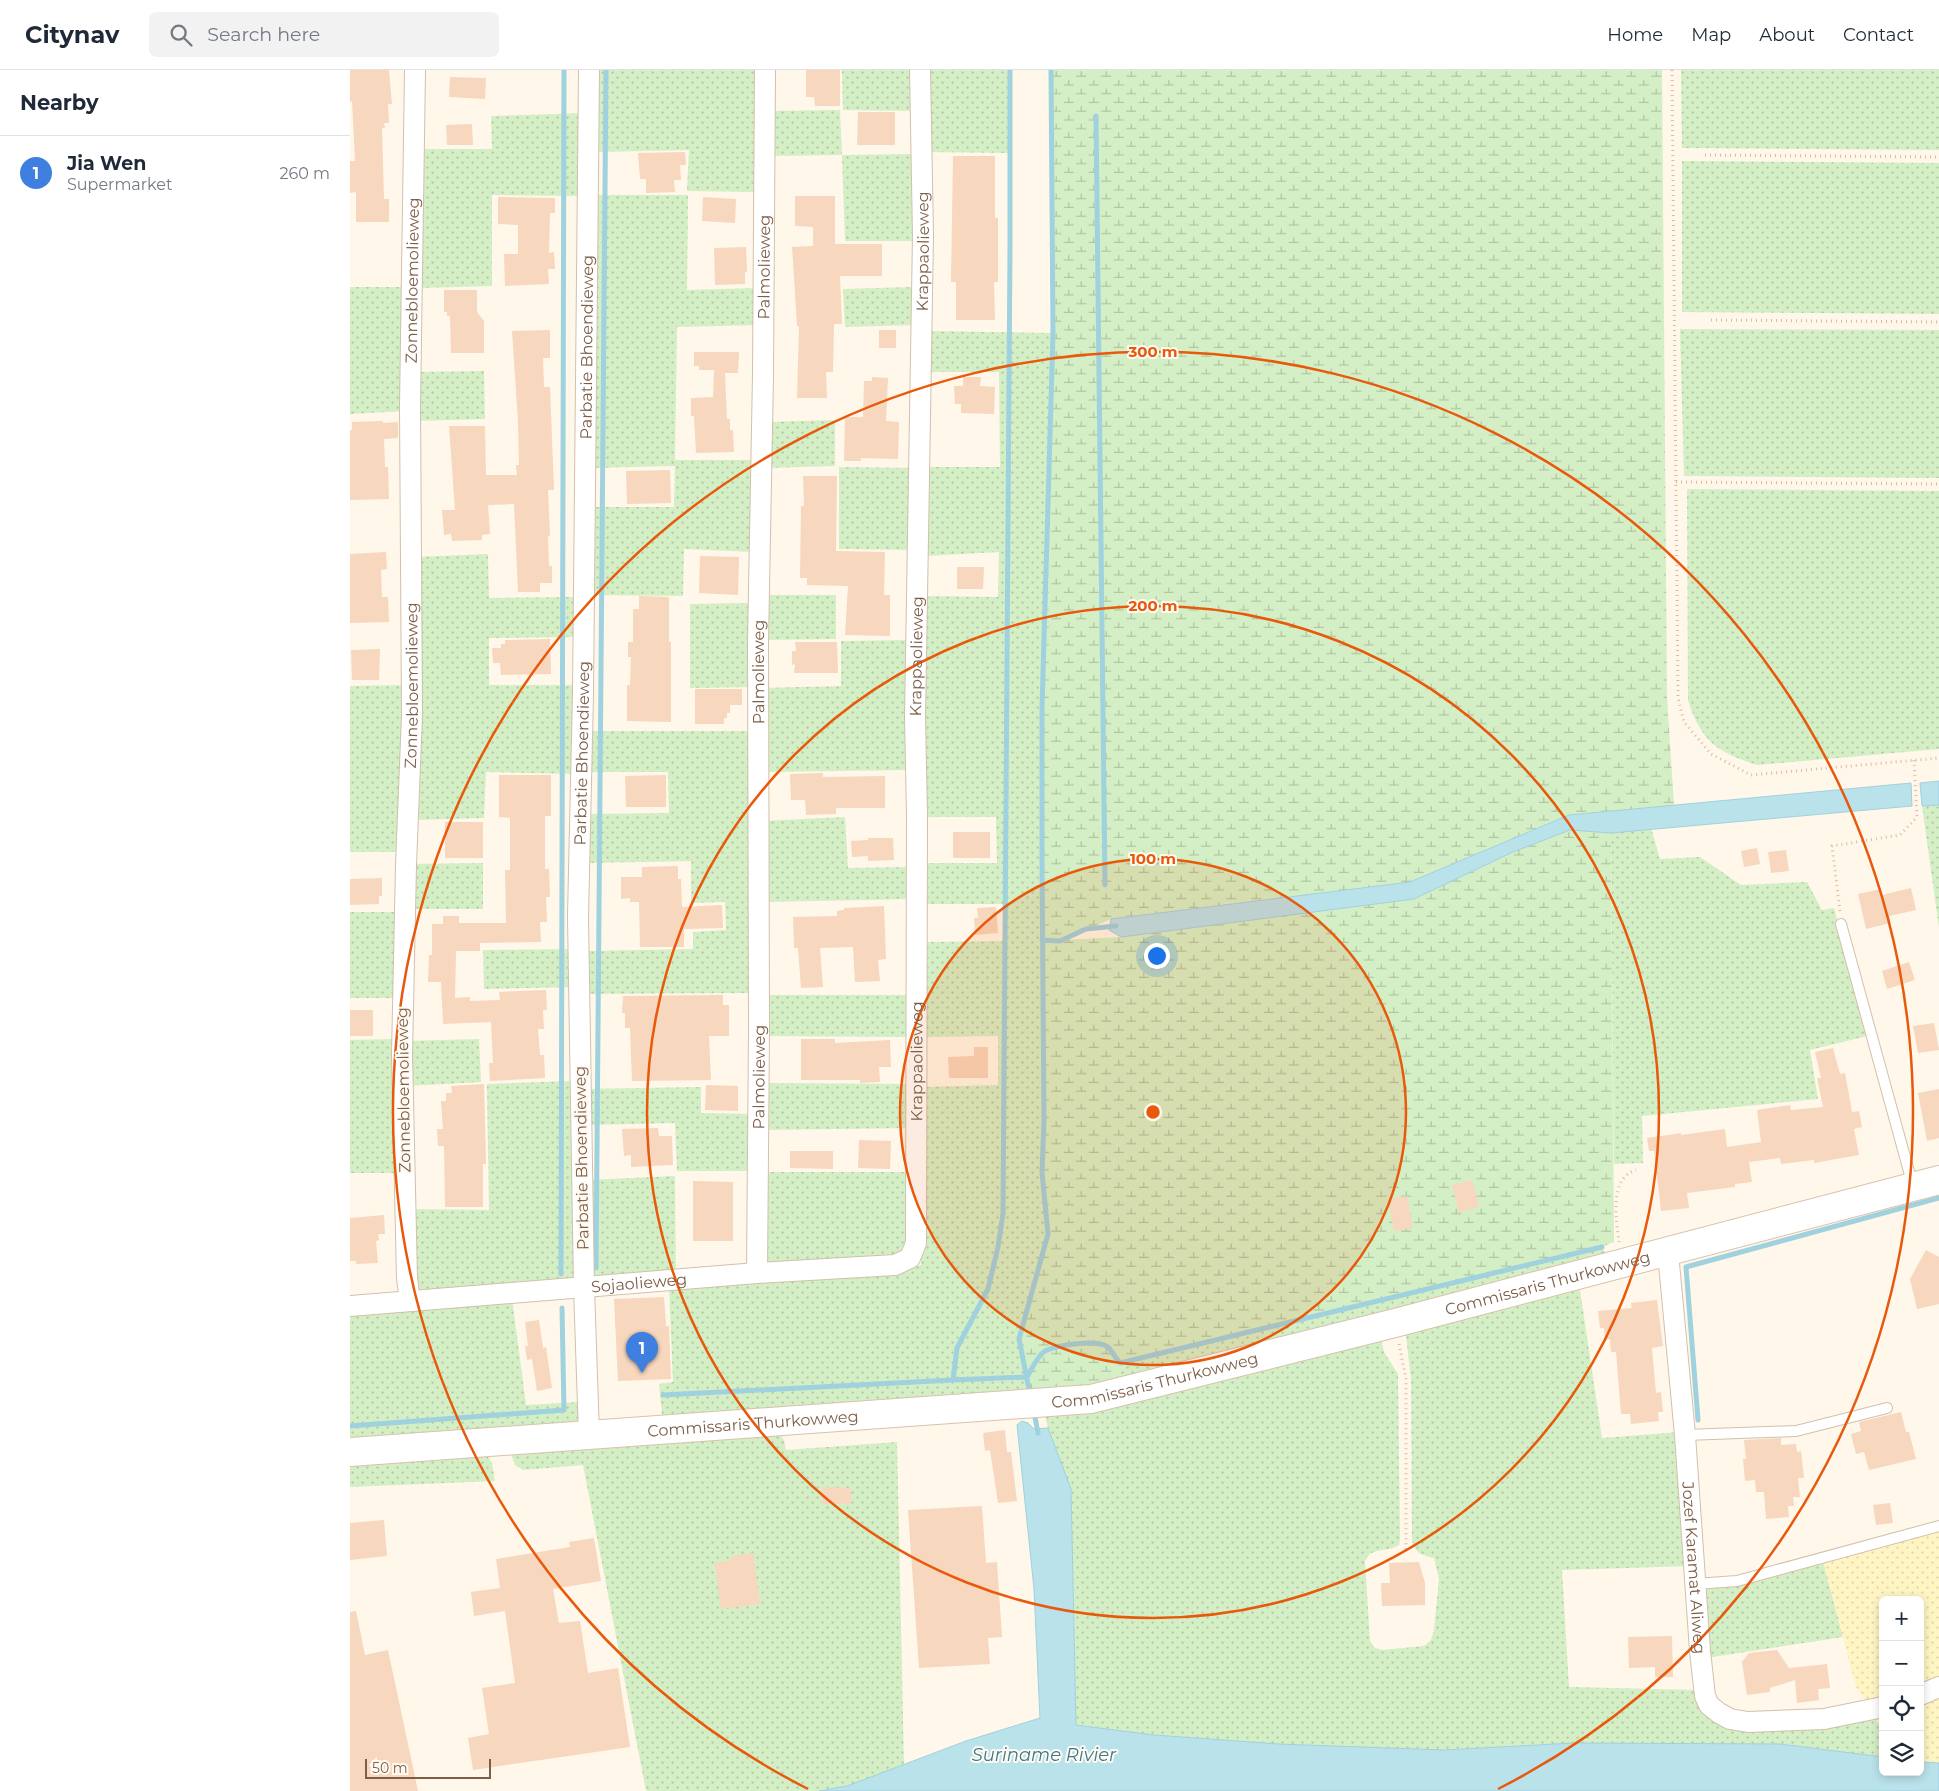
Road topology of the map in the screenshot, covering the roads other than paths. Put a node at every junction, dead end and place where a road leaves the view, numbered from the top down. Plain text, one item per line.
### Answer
1 (414, 70) edge
2 (589, 70) edge
3 (765, 70) edge
4 (920, 70) edge
5 (1841, 924) road end
6 (1939, 1180) edge
7 (1913, 1187) junction
8 (916, 1243) joint
9 (1668, 1253) junction
10 (756, 1273) junction
11 (584, 1288) junction
12 (410, 1301) junction
13 (350, 1306) edge
14 (1887, 1408) dead end
15 (589, 1435) junction
16 (1685, 1435) junction
17 (350, 1452) edge
18 (1939, 1526) edge
19 (1695, 1584) junction
20 (1939, 1687) edge
21 (1924, 1693) edge
22 (1879, 1708) edge

1 - 12 street, Zonnebloemolieweg
2 - 11 street, Parbatie Bhoendieweg
3 - 10 street, Palmolieweg
4 - 8 street, Krappaolieweg
5 - 7 lane
6 - 7 main road, Commissaris Thurkowweg
7 - 9 main road, Commissaris Thurkowweg
8 - 10 street, Sojaolieweg
9 - 15 main road, Commissaris Thurkowweg
9 - 16 street, Jozef Karamat Aliweg
10 - 11 street, Sojaolieweg
11 - 12 street, Sojaolieweg
11 - 15 street, Parbatie Bhoendieweg
12 - 13 street, Sojaolieweg
14 - 16 lane
15 - 17 main road, Commissaris Thurkowweg
16 - 19 street, Jozef Karamat Aliweg
18 - 19 lane
19 - 22 street, Jozef Karamat Aliweg
20 - 21 street

